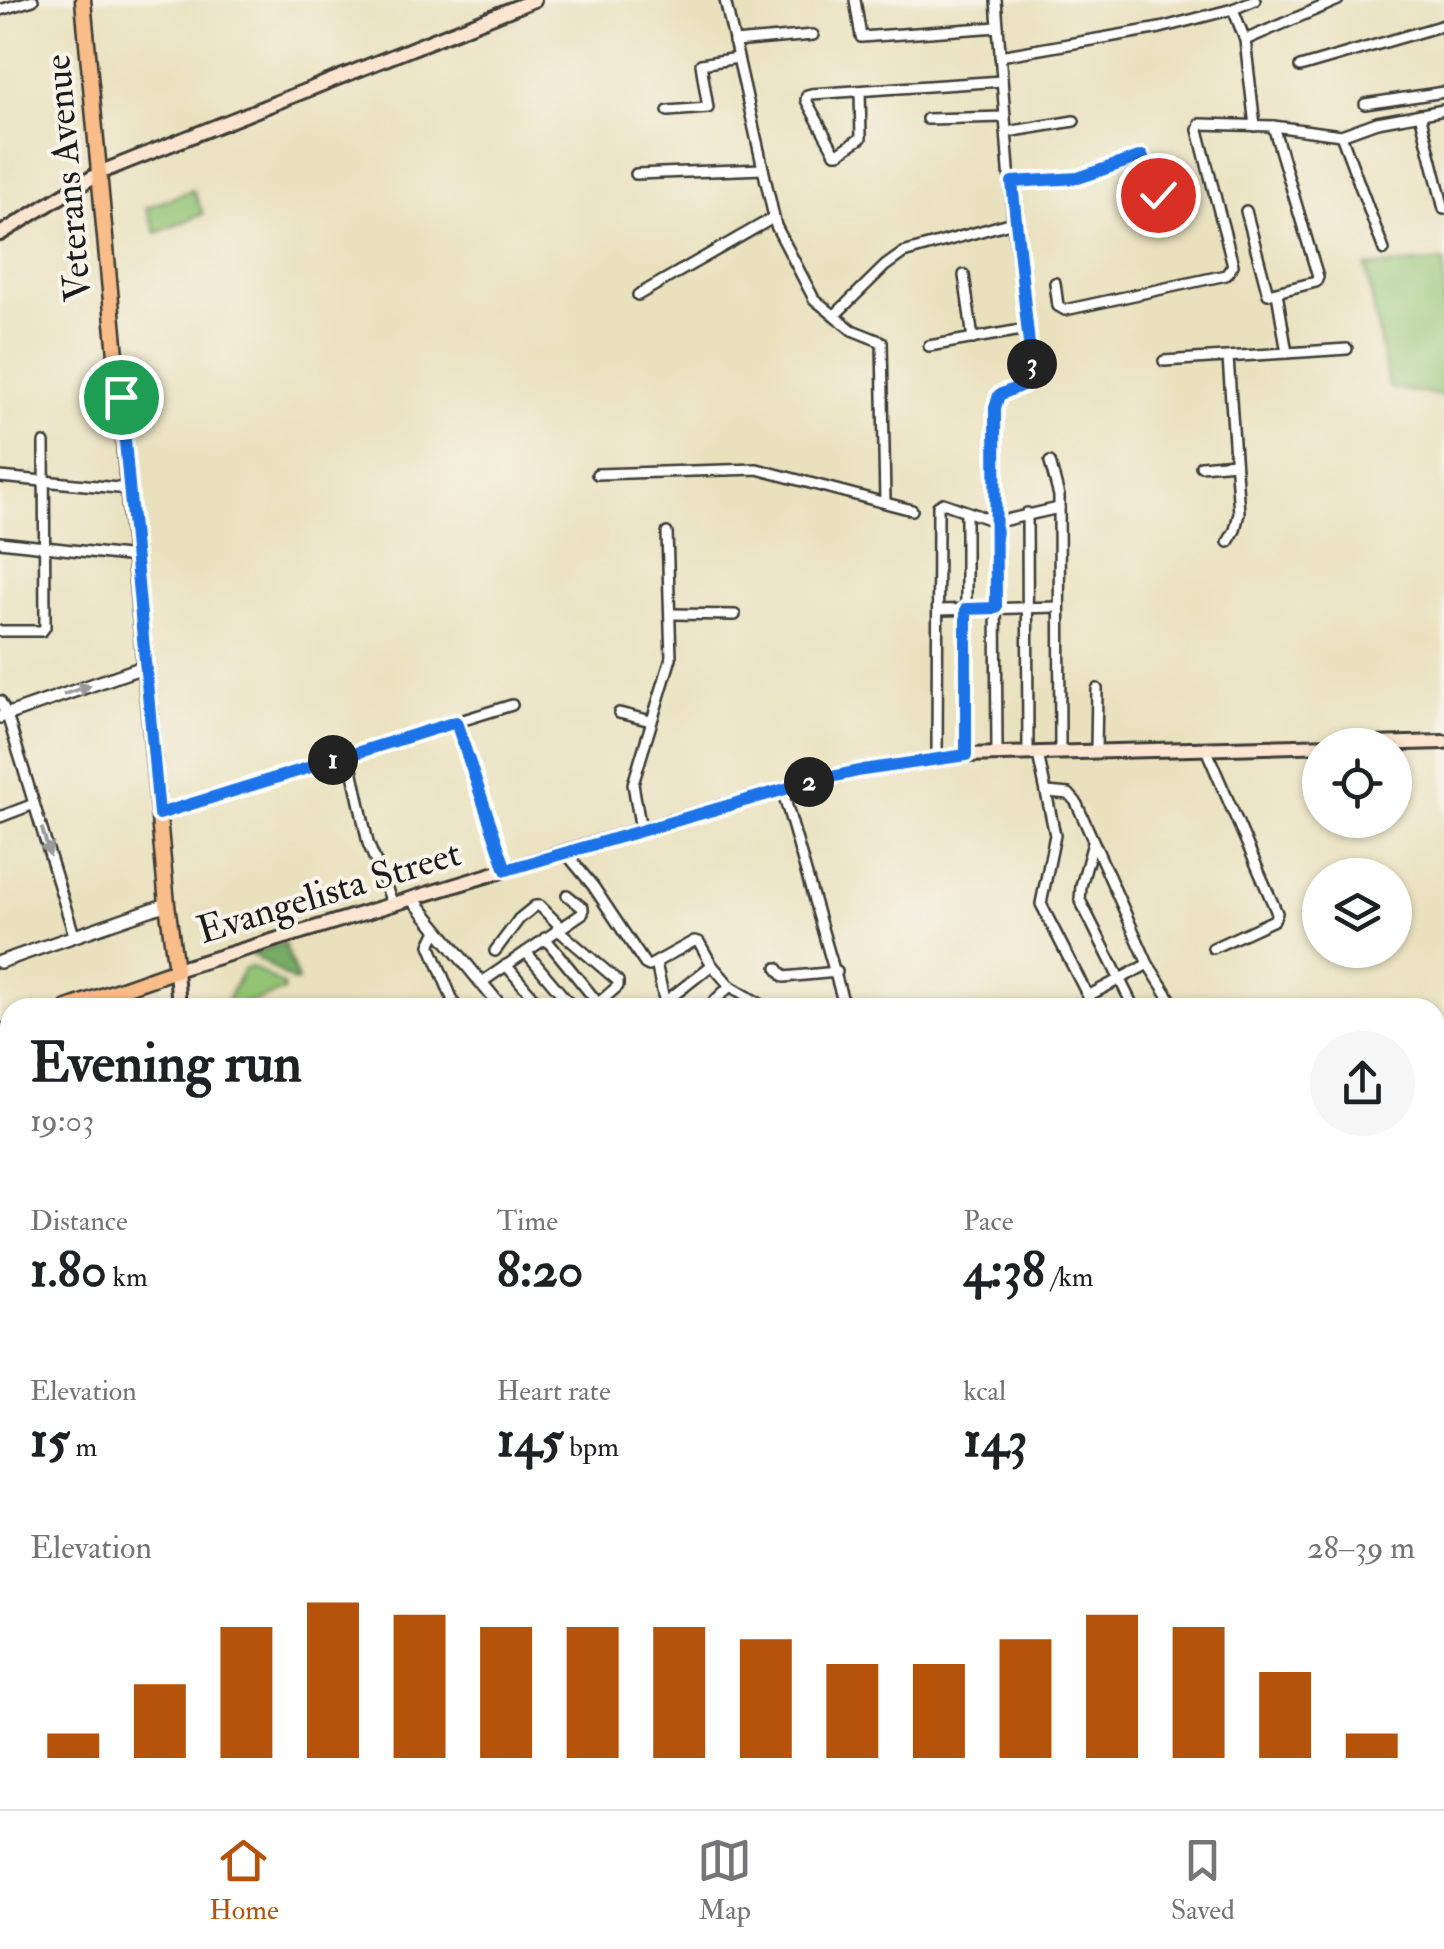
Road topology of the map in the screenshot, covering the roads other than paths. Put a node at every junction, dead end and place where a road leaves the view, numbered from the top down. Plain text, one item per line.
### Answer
1 (33, 0) edge
2 (83, 0) edge
3 (725, 0) edge
4 (855, 0) edge
5 (996, 0) edge
6 (1255, 0) edge
7 (1338, 0) edge
8 (529, 1) edge
9 (1233, 9) junction
10 (0, 10) edge
11 (1444, 25) edge
12 (998, 27) junction
13 (813, 35) dead end
14 (1245, 40) junction
15 (734, 42) junction
16 (1000, 56) junction
17 (737, 58) junction
18 (1300, 67) dead end
19 (1002, 82) junction
20 (860, 91) junction
21 (1444, 92) edge
22 (1366, 104) dead end
23 (1444, 110) edge
24 (668, 111) dead end
25 (1420, 114) junction
26 (1005, 116) junction
27 (927, 119) dead end
28 (1074, 122) dead end
29 (1255, 126) junction
30 (1273, 126) junction
31 (1006, 132) junction
32 (1341, 134) junction
33 (763, 169) junction
34 (101, 172) junction
35 (636, 174) dead end
36 (1012, 182) junction
37 (1444, 209) edge
38 (1246, 211) dead end
39 (1168, 216) dead end
40 (773, 218) junction
41 (1014, 222) junction
42 (0, 234) edge
43 (1384, 250) dead end
44 (964, 275) dead end
45 (1054, 283) dead end
46 (1276, 293) junction
47 (638, 294) dead end
48 (836, 314) junction
49 (1028, 330) junction
50 (974, 339) junction
51 (929, 346) dead end
52 (1348, 349) dead end
53 (1287, 354) junction
54 (1228, 358) junction
55 (1164, 361) dead end
56 (995, 422) joint
57 (44, 443) dead end
58 (1050, 462) dead end
59 (1236, 463) junction
60 (1201, 466) dead end
61 (597, 474) dead end
62 (0, 478) edge
63 (46, 482) junction
64 (129, 488) junction
65 (885, 502) junction
66 (1059, 508) junction
67 (912, 510) dead end
68 (966, 514) junction
69 (1028, 514) junction
70 (996, 522) junction
71 (668, 533) dead end
72 (0, 542) edge
73 (1228, 542) dead end
74 (45, 547) junction
75 (135, 557) junction
76 (1059, 607) junction
77 (996, 608) junction
78 (1026, 608) junction
79 (966, 609) junction
80 (939, 610) junction
81 (672, 614) junction
82 (735, 615) dead end
83 (0, 632) edge
84 (146, 666) junction
85 (1097, 688) dead end
86 (0, 701) edge
87 (512, 705) dead end
88 (619, 713) dead end
89 (4, 716) edge
90 (652, 721) junction
91 (456, 722) junction
92 (1444, 742) edge
93 (1205, 747) junction
94 (1096, 750) junction
95 (1060, 753) junction
96 (1033, 754) junction
97 (349, 755) junction
98 (966, 755) junction
99 (998, 755) junction
100 (938, 760) junction
101 (782, 790) junction
102 (1047, 792) junction
103 (34, 804) junction
104 (159, 814) junction
105 (0, 816) edge
106 (641, 830) junction
107 (1093, 843) junction
108 (564, 852) junction
109 (506, 870) junction
110 (566, 895) dead end
111 (412, 898) junction
112 (167, 904) junction
113 (393, 904) junction
114 (559, 928) junction
115 (437, 931) junction
116 (74, 935) junction
117 (545, 938) junction
118 (1214, 948) dead end
119 (495, 951) dead end
120 (526, 952) junction
121 (0, 962) edge
122 (656, 962) junction
123 (1148, 964) junction
124 (712, 965) junction
125 (506, 966) junction
126 (776, 968) dead end
127 (176, 970) junction
128 (837, 972) junction
129 (1118, 980) junction
130 (482, 982) junction
131 (730, 986) junction
132 (1088, 996) joint
133 (96, 998) edge
134 (178, 998) edge
135 (452, 998) edge
136 (494, 998) edge
137 (533, 998) edge
138 (565, 998) edge
139 (591, 998) edge
140 (604, 998) edge
141 (664, 998) edge
142 (674, 998) edge
143 (717, 998) edge
144 (749, 998) edge
145 (843, 998) edge
146 (1128, 998) edge
147 (1170, 998) edge

1 - 10 street
2 - 34 main road, Veterans Avenue
3 - 15 street
4 - 12 street
5 - 12 street
6 - 9 street
7 - 14 street
8 - 34 main road
9 - 14 street
9 - 16 street
11 - 18 street
12 - 16 street
13 - 15 street
14 - 29 street
15 - 17 street
16 - 19 street
17 - 24 street
17 - 33 street
19 - 20 street
19 - 26 street
20 - 20 street
21 - 22 street
23 - 25 street
25 - 32 street
25 - 37 street
26 - 27 street
26 - 31 street
28 - 31 street
29 - 30 street
29 - 45 street
30 - 32 street
30 - 46 street
31 - 36 street
32 - 43 street
33 - 35 street
33 - 40 street
34 - 42 main road
34 - 64 main road, Veterans Avenue
36 - 39 street
36 - 41 street
38 - 46 street
40 - 47 street
40 - 48 street
41 - 48 street
41 - 49 street
44 - 50 street
46 - 53 street
48 - 65 street
49 - 50 street
49 - 56 street
50 - 51 street
52 - 53 street
53 - 54 street
54 - 55 street
54 - 59 street
56 - 70 street
57 - 63 street
58 - 66 street
59 - 60 street
59 - 73 street
61 - 65 street
62 - 63 street
63 - 64 street
63 - 74 street
64 - 75 main road, Veterans Avenue
65 - 67 street
66 - 69 street
66 - 76 street
68 - 70 street
68 - 79 street
68 - 80 street
69 - 70 street
69 - 78 street
70 - 77 street
71 - 81 street
72 - 74 street
74 - 75 street
74 - 83 street
75 - 84 main road, Veterans Avenue
76 - 78 street
76 - 95 street
77 - 78 street
77 - 79 street
77 - 99 street
78 - 96 street
79 - 80 street
79 - 98 street
80 - 100 street
81 - 82 street
81 - 90 street
89 -> 84 street
84 - 104 main road, Veterans Avenue
85 - 94 street
86 - 89 street
87 - 91 street
88 - 90 street
89 - 103 street
90 - 106 street
91 - 97 street
91 - 109 street
92 - 93 main road, Evangelista Street
93 - 94 main road, Evangelista Street
93 - 118 street
94 - 95 main road, Evangelista Street
95 - 96 main road, Evangelista Street
96 - 99 main road, Evangelista Street
96 - 102 street
97 - 104 street
97 - 113 street
98 - 99 main road, Evangelista Street
98 - 100 main road, Evangelista Street
100 - 101 main road, Evangelista Street
101 - 106 main road, Evangelista Street
101 - 128 street
102 - 107 street
102 - 132 street
103 - 105 street
103 -> 116 street
104 - 112 main road, Veterans Avenue
106 - 108 main road, Evangelista Street
107 - 123 street
107 - 129 street
108 - 109 main road, Evangelista Street
108 - 122 street
109 - 111 main road, Evangelista Street
110 - 114 street
111 - 113 main road, Evangelista Street
111 - 115 street
112 - 116 street
112 - 127 main road, Veterans Avenue
113 - 127 main road, Evangelista Street
114 - 117 street
114 - 119 street
114 - 140 street
115 - 130 street
115 - 135 street
116 - 121 street
117 - 120 street
117 - 139 street
120 - 125 street
120 - 138 street
122 - 124 street
122 - 141 street
123 - 129 street
123 - 147 street
124 - 131 street
124 - 142 street
125 - 130 street
125 - 137 street
126 - 128 street
127 - 133 main road
127 - 134 main road, Veterans Avenue
128 - 145 street
129 - 132 street
129 - 146 street
130 - 136 street
131 - 143 street
131 - 144 street

